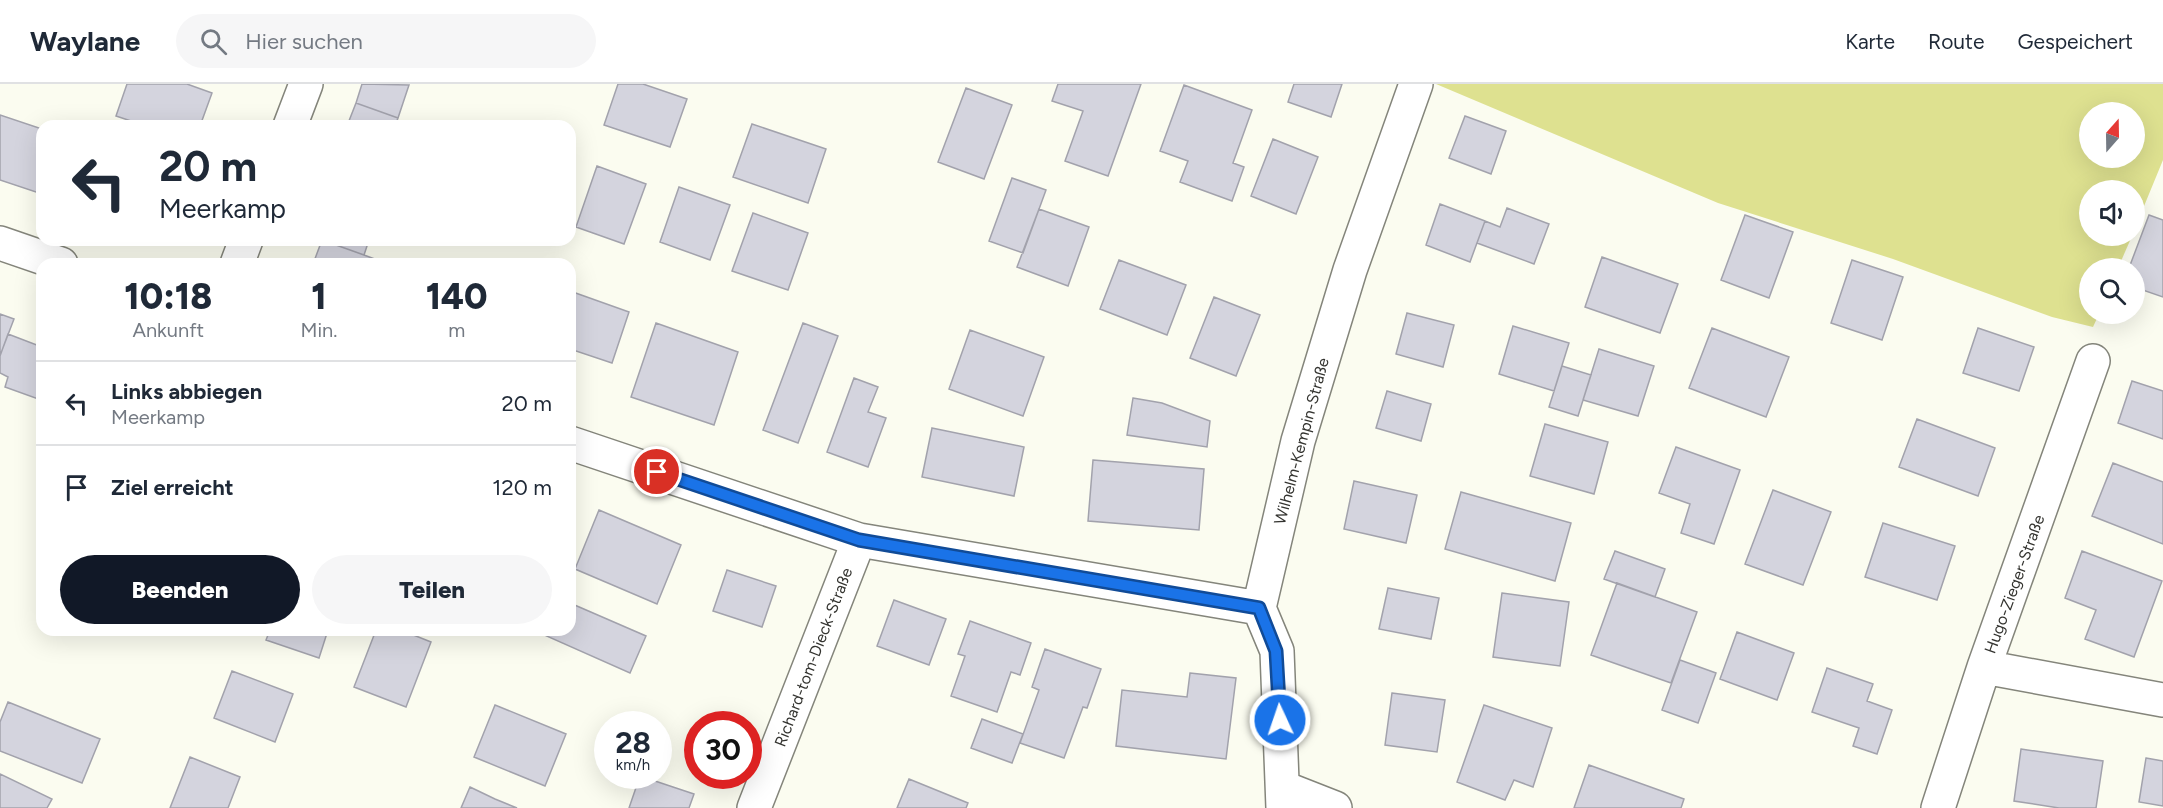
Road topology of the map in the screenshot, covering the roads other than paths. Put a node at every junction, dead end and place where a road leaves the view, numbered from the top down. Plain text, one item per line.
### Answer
1 (306, 84) edge
2 (1416, 84) edge
3 (292, 120) edge
4 (0, 243) edge
5 (44, 258) edge
6 (2093, 361) dead end
7 (576, 445) edge
8 (859, 540) junction
9 (1259, 608) junction
10 (1984, 667) junction
11 (2163, 700) edge
12 (1283, 798) edge
13 (754, 808) edge
14 (1335, 808) edge
15 (1938, 808) edge

1 - 3 street
2 - 9 street, Wilhelm-Kempin-Straße
4 - 5 street
6 - 10 street, Hugo-Zieger-Straße
7 - 8 street
8 - 9 street
8 - 13 street, Richard-tom-Dieck-Straße
9 - 12 street
10 - 11 street
10 - 15 street, Hugo-Zieger-Straße
12 - 14 street

